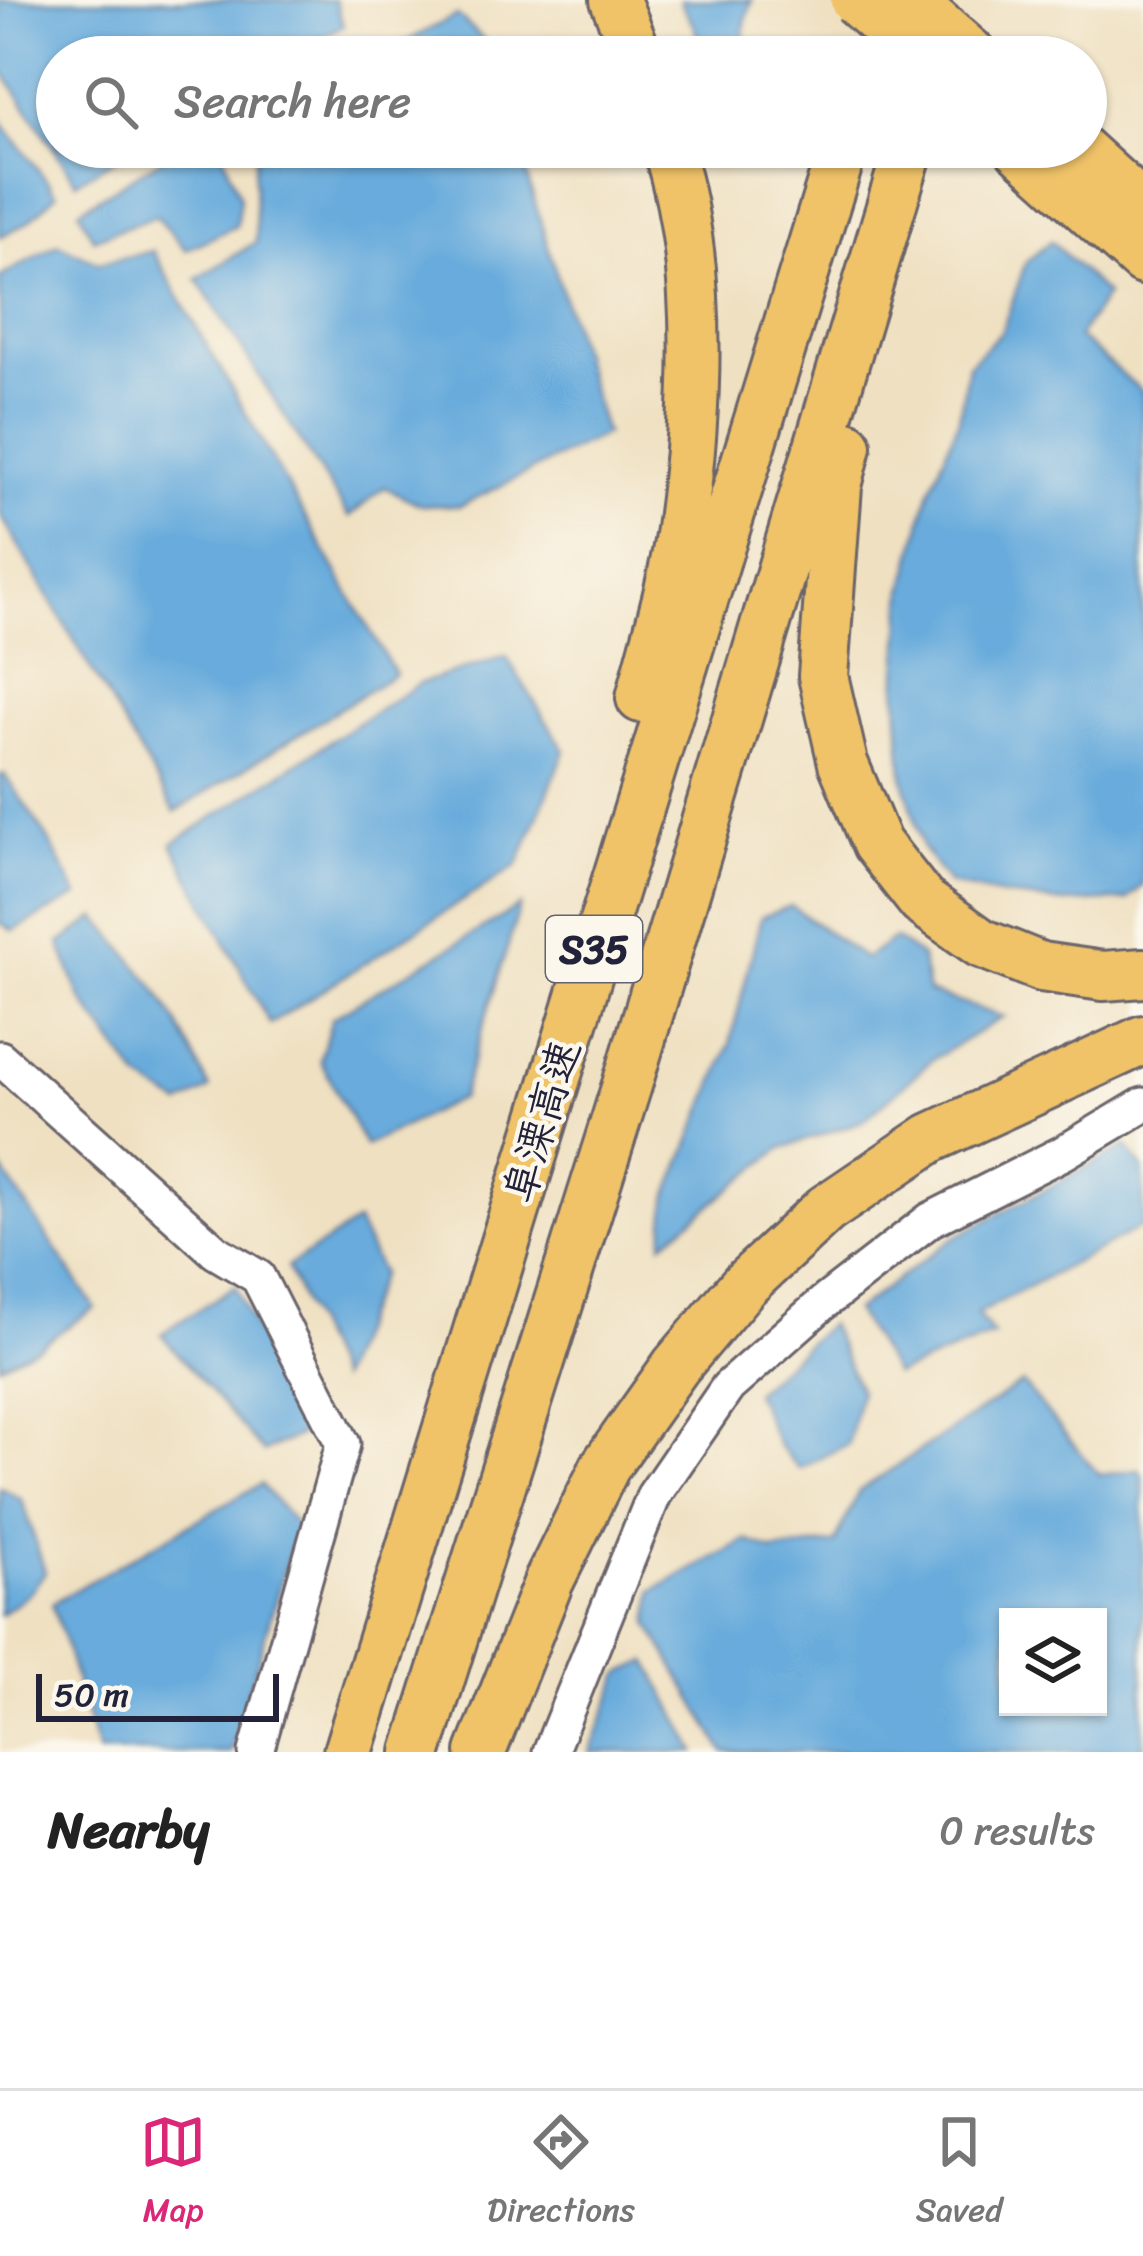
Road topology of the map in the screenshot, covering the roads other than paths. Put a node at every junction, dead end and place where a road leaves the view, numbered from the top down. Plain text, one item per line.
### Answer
1 (614, 0) edge
2 (855, 0) edge
3 (888, 0) edge
4 (910, 0) edge
5 (955, 0) edge
6 (629, 36) edge
7 (877, 36) edge
8 (895, 36) edge
9 (944, 36) edge
10 (951, 36) edge
11 (671, 168) edge
12 (836, 168) edge
13 (903, 168) edge
14 (1041, 168) edge
15 (1100, 168) edge
16 (891, 206) junction
17 (1143, 208) edge
18 (1143, 260) edge
19 (607, 909) junction
20 (1143, 973) edge
21 (1143, 1040) edge
22 (0, 1058) edge
23 (1143, 1105) edge
24 (256, 1752) edge
25 (348, 1752) edge
26 (417, 1752) edge
27 (481, 1752) edge
28 (550, 1752) edge

1 - 6 highway
2 - 8 highway, bridge
3 - 7 highway
4 - 10 highway, bridge
5 - 9 highway
11 - 19 highway
12 - 19 highway, 阜溧高速 / S35
13 - 16 highway, 阜溧高速 / S35
14 - 18 highway
15 - 17 highway
16 - 20 highway
16 - 26 highway, 阜溧高速 / S35
19 - 25 highway, 阜溧高速 / S35
21 - 27 highway
22 - 24 street
23 - 28 street

